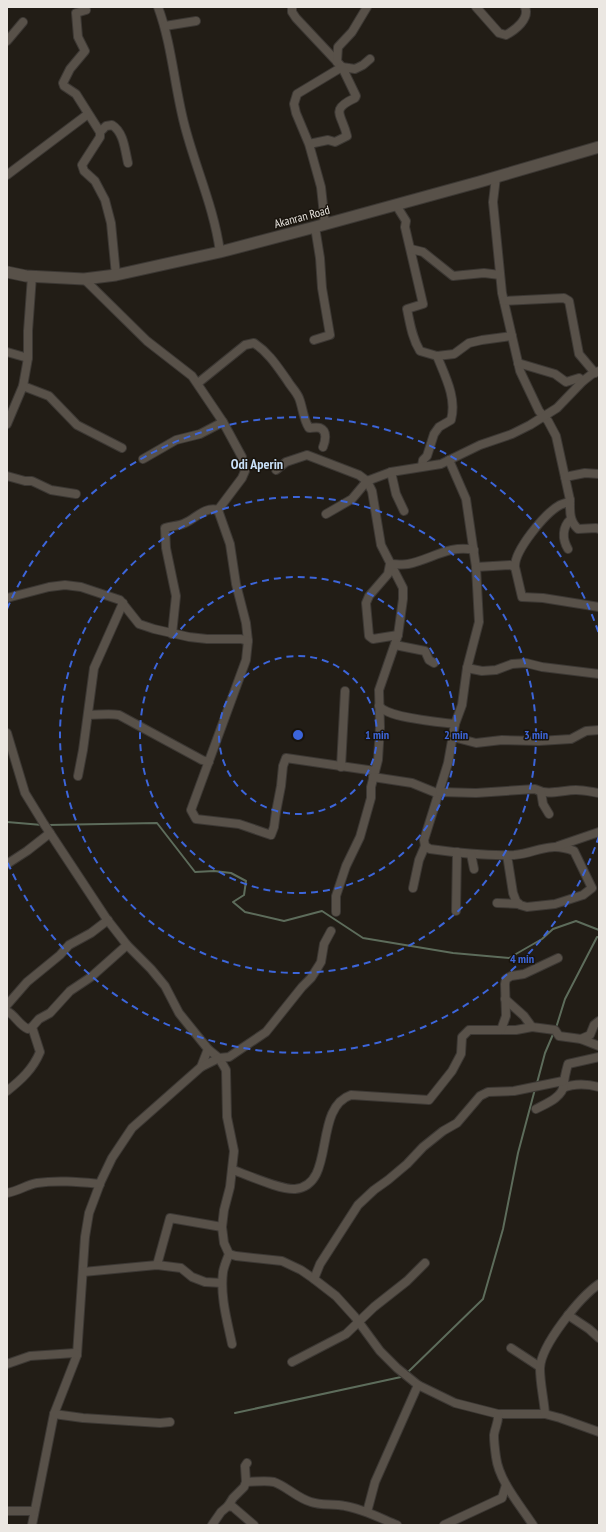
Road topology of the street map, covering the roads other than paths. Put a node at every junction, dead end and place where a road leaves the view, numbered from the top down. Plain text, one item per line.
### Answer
1 (85, 7) edge
2 (158, 7) edge
3 (292, 7) edge
4 (367, 7) edge
5 (476, 7) edge
6 (525, 7) edge
7 (196, 21) dead end
8 (23, 22) dead end
9 (165, 26) junction
10 (7, 41) edge
11 (370, 59) dead end
12 (339, 64) junction
13 (88, 114) junction
14 (100, 132) junction
15 (309, 144) junction
16 (599, 147) edge
17 (128, 163) dead end
18 (7, 176) edge
19 (496, 177) junction
20 (396, 205) junction
21 (320, 225) junction
22 (411, 249) junction
23 (220, 252) junction
24 (7, 272) edge
25 (116, 274) junction
26 (500, 275) junction
27 (32, 276) junction
28 (84, 279) junction
29 (504, 301) junction
30 (512, 336) junction
31 (314, 340) dead end
32 (7, 352) edge
33 (437, 356) junction
34 (28, 358) junction
35 (518, 362) junction
36 (597, 372) edge
37 (583, 381) junction
38 (198, 384) junction
39 (23, 386) junction
40 (544, 417) junction
41 (222, 422) junction
42 (7, 424) edge
43 (323, 447) dead end
44 (122, 448) dead end
45 (143, 459) dead end
46 (449, 460) junction
47 (422, 466) junction
48 (276, 470) dead end
49 (391, 472) junction
50 (599, 474) edge
51 (7, 476) edge
52 (566, 477) junction
53 (367, 481) junction
54 (76, 494) dead end
55 (570, 500) junction
56 (218, 510) junction
57 (404, 511) dead end
58 (326, 514) dead end
59 (571, 519) junction
60 (599, 529) edge
61 (474, 550) junction
62 (568, 550) dead end
63 (390, 564) junction
64 (476, 567) junction
65 (515, 567) junction
66 (7, 598) edge
67 (123, 603) junction
68 (599, 607) edge
69 (172, 634) junction
70 (398, 635) junction
71 (248, 641) junction
72 (395, 644) junction
73 (434, 663) dead end
74 (467, 668) junction
75 (599, 674) edge
76 (345, 691) dead end
77 (379, 706) junction
78 (88, 715) junction
79 (455, 724) junction
80 (599, 730) edge
81 (7, 733) edge
82 (453, 737) junction
83 (209, 762) junction
84 (341, 766) junction
85 (374, 774) junction
86 (78, 776) dead end
87 (541, 792) junction
88 (599, 792) edge
89 (439, 793) junction
90 (548, 814) dead end
91 (47, 829) junction
92 (599, 832) edge
93 (424, 846) junction
94 (558, 846) junction
95 (456, 852) junction
96 (471, 854) junction
97 (507, 855) junction
98 (7, 864) edge
99 (474, 869) dead end
100 (413, 888) dead end
101 (498, 903) dead end
102 (519, 904) junction
103 (456, 911) dead end
104 (336, 912) dead end
105 (108, 920) junction
106 (331, 931) dead end
107 (127, 946) junction
108 (558, 958) dead end
109 (505, 999) junction
110 (7, 1005) edge
111 (7, 1011) edge
112 (599, 1021) edge
113 (32, 1027) junction
114 (532, 1027) junction
115 (501, 1030) junction
116 (581, 1039) junction
117 (599, 1046) edge
118 (208, 1049) junction
119 (599, 1057) edge
120 (219, 1058) junction
121 (201, 1067) junction
122 (563, 1084) junction
123 (599, 1087) edge
124 (7, 1091) edge
125 (536, 1109) dead end
126 (233, 1170) junction
127 (100, 1184) junction
128 (7, 1193) edge
129 (222, 1227) junction
130 (229, 1254) junction
131 (424, 1263) dead end
132 (157, 1265) junction
133 (83, 1272) junction
134 (314, 1279) junction
135 (222, 1283) junction
136 (599, 1284) edge
137 (568, 1315) junction
138 (359, 1323) junction
139 (599, 1338) edge
140 (232, 1344) dead end
141 (511, 1348) dead end
142 (77, 1355) junction
143 (292, 1362) dead end
144 (7, 1364) edge
145 (540, 1367) junction
146 (418, 1386) junction
147 (54, 1414) junction
148 (498, 1414) junction
149 (545, 1414) junction
150 (170, 1422) dead end
151 (599, 1432) edge
152 (247, 1463) dead end
153 (246, 1482) junction
154 (506, 1485) junction
155 (228, 1506) junction
156 (7, 1511) edge
157 (34, 1511) junction
158 (367, 1512) junction
159 (32, 1525) edge
160 (212, 1525) edge
161 (254, 1525) edge
162 (397, 1525) edge
163 (444, 1525) edge
164 (533, 1525) edge

1 - 13 street
2 - 9 street
3 - 12 street
4 - 12 street
5 - 6 street
7 - 9 street
8 - 10 street
9 - 23 street
11 - 12 street
12 - 15 street
12 - 15 street
13 - 14 street
13 - 18 street
14 - 17 street
14 - 25 street
15 - 21 street
16 - 19 main road, Akanran Road
19 - 20 main road, Akanran Road
19 - 26 street
20 - 21 main road, Akanran Road
20 - 22 street
21 - 23 main road, Akanran Road
21 - 31 street
22 - 26 street
22 - 33 street
23 - 25 main road, Akanran Road
24 - 27 main road, Akanran Road
25 - 28 main road, Akanran Road
26 - 29 street
27 - 28 main road, Akanran Road
27 - 34 street
28 - 38 street
29 - 30 street
29 - 36 street
30 - 33 street
30 - 35 street
32 - 34 street
33 - 47 street
34 - 39 street
35 - 37 street
35 - 40 street
36 - 37 street
37 - 40 street
38 - 41 street
38 - 43 street
39 - 42 street
39 - 44 street
40 - 46 street
40 - 52 street
41 - 45 street
41 - 56 street
46 - 47 street
46 - 61 street
47 - 49 street
48 - 53 street
49 - 53 street
49 - 57 street
50 - 52 street
51 - 54 street
52 - 55 street
53 - 58 street
53 - 63 street
55 - 59 street
55 - 65 street
56 - 69 street
56 - 71 street
59 - 60 street
59 - 62 street
61 - 63 street
61 - 64 street
63 - 70 street
63 - 70 street
64 - 65 street
64 - 74 street
65 - 68 street
66 - 67 street
67 - 69 street
67 - 78 street
69 - 71 street
70 - 72 street
71 - 83 street
72 - 73 street
72 - 77 street
74 - 75 street
74 - 79 street
76 - 84 street
77 - 79 street
77 - 85 street
78 - 83 street
78 - 86 street
79 - 82 street
80 - 82 street
81 - 91 street
82 - 89 street
83 - 84 street
84 - 85 street
85 - 89 street
85 - 104 street
87 - 88 street
87 - 89 street
87 - 90 street
89 - 93 street
91 - 98 street
91 - 105 street
92 - 94 street
93 - 95 street
93 - 100 street
94 - 97 street
94 - 102 street
95 - 96 street
95 - 103 street
96 - 97 street
96 - 99 street
97 - 102 street
101 - 102 street
105 - 107 street
105 - 110 street
106 - 120 street
107 - 113 street
107 - 118 street
108 - 109 street
109 - 114 street
109 - 115 street
111 - 113 street
112 - 116 street
113 - 124 street
114 - 115 street
114 - 116 street
115 - 126 street
116 - 117 street
118 - 120 street
118 - 121 street
119 - 122 street
120 - 121 street
120 - 126 street
121 - 127 street
122 - 123 street
122 - 125 street
122 - 134 street
126 - 129 street
127 - 128 street
127 - 133 street
129 - 130 street
129 - 132 street
130 - 134 street
130 - 135 street
131 - 138 street
132 - 133 street
132 - 135 street
133 - 142 street
134 - 138 street
135 - 140 street
136 - 137 street
137 - 139 street
137 - 145 street
138 - 143 street
138 - 146 street
141 - 145 street
142 - 144 street
142 - 147 street
145 - 149 street
146 - 148 street
146 - 158 street
147 - 150 street
147 - 157 street
148 - 149 street
148 - 154 street
149 - 151 street
152 - 153 street
153 - 155 street
153 - 158 street
154 - 163 street
154 - 164 street
155 - 160 street
155 - 161 street
156 - 157 street
157 - 159 street
158 - 162 street

